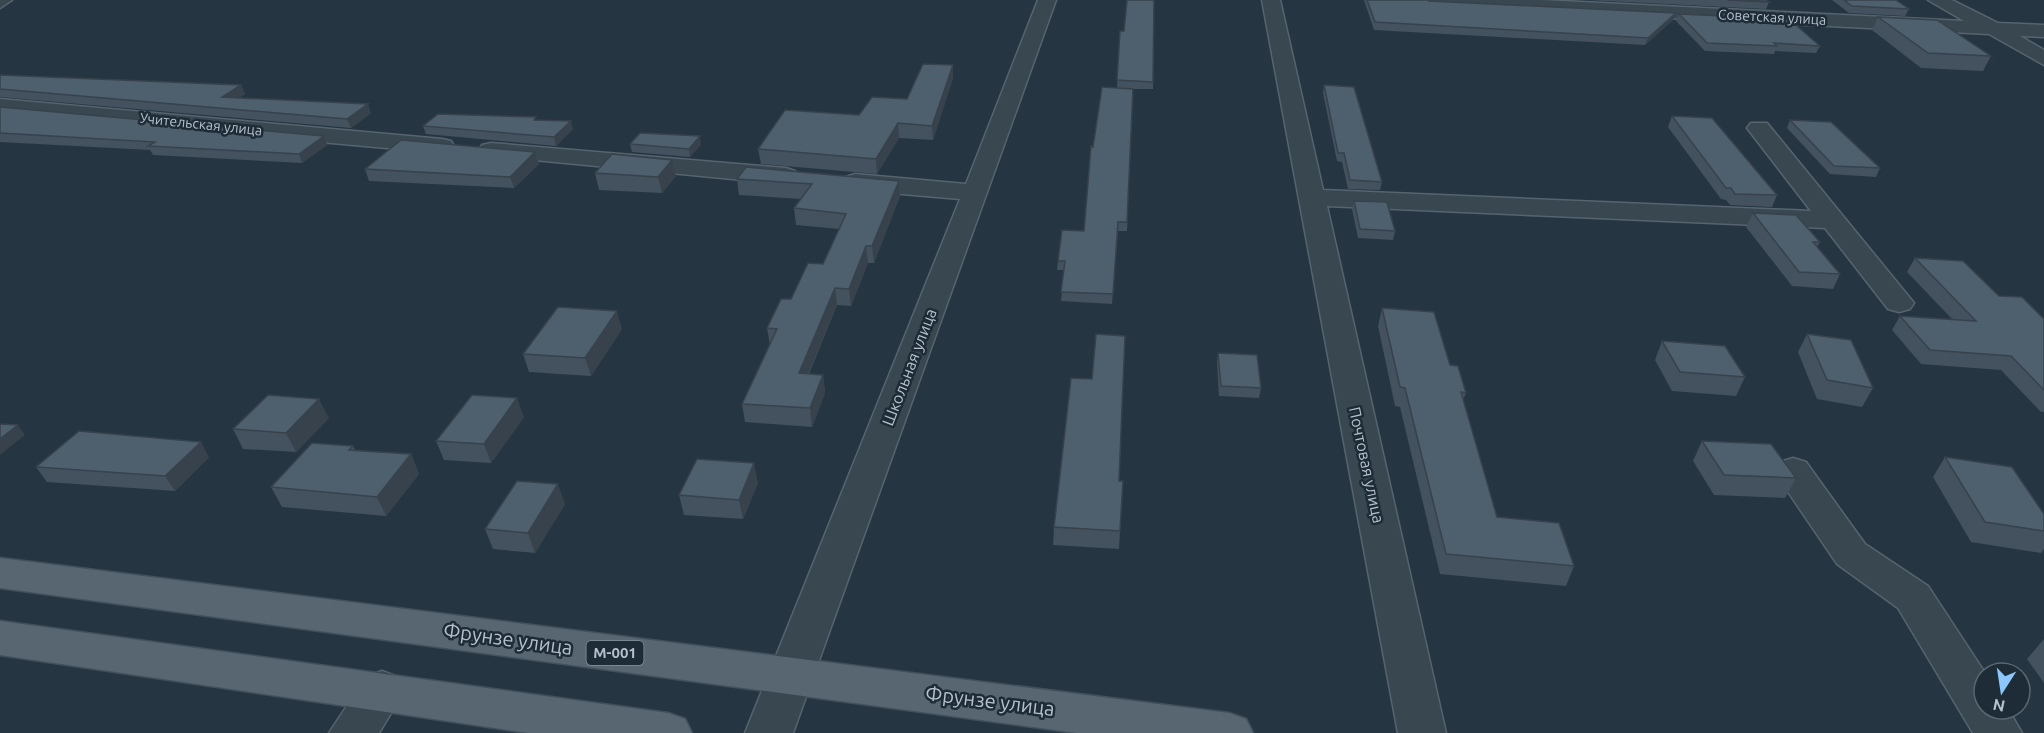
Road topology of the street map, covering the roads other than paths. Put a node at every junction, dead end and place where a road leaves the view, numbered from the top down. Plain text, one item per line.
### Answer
1 (1047, 0) edge
2 (1271, 0) edge
3 (1428, 0) edge
4 (1937, 0) edge
5 (1993, 28) junction
6 (2044, 31) edge
7 (2044, 59) edge
8 (0, 106) edge
9 (1759, 128) dead end
10 (976, 193) junction
11 (1311, 197) junction
12 (1832, 220) junction
13 (1899, 303) dead end
14 (1793, 471) edge
15 (0, 573) edge
16 (0, 638) edge
17 (791, 676) junction
18 (382, 690) junction
19 (1065, 722) edge
20 (353, 733) edge
21 (666, 733) edge
22 (769, 733) edge
23 (1229, 733) edge
24 (1422, 733) edge
25 (1998, 733) edge

1 - 10 street, Школьная улица
2 - 11 street, Почтовая улица
3 - 5 street, Советская улица
4 - 5 street
5 - 6 street, Советская улица
5 - 7 street
8 - 10 street, Учительская улица
9 - 12 street
10 - 17 street, Школьная улица
11 - 12 street
11 - 24 street, Почтовая улица
12 - 13 street
14 - 25 street
15 - 17 main road, Фрунзе улица / M-001
16 - 18 main road
17 - 19 main road, Фрунзе улица / M-001
17 - 22 street, Школьная улица
18 - 20 street
18 - 21 main road
19 - 23 main road, Фрунзе улица / M-001

